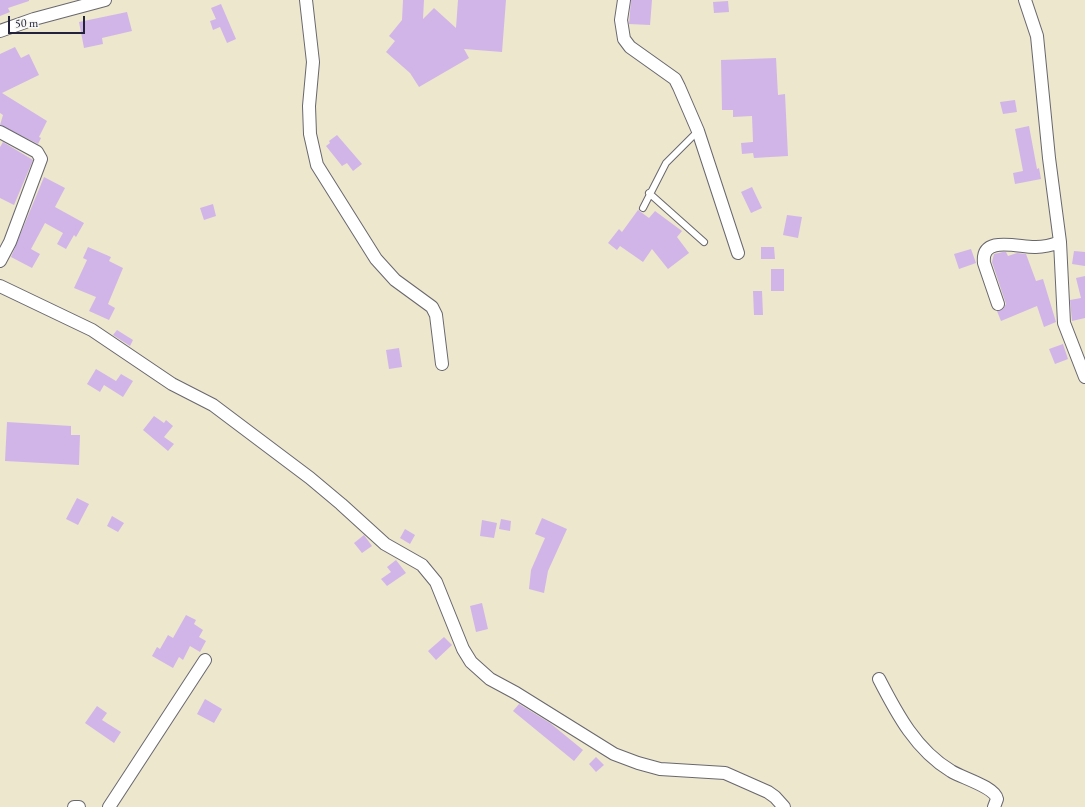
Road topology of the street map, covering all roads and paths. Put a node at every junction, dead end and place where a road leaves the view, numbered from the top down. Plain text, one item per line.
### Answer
1 (105, 0) edge
2 (306, 0) edge
3 (624, 0) edge
4 (1025, 0) edge
5 (0, 31) edge
6 (698, 131) junction
7 (0, 132) edge
8 (649, 193) junction
9 (643, 208) dead end
10 (704, 242) dead end
11 (1060, 242) junction
12 (738, 253) dead end
13 (0, 261) edge
14 (0, 286) edge
15 (998, 304) dead end
16 (442, 364) dead end
17 (1085, 377) edge
18 (206, 660) dead end
19 (879, 679) dead end
20 (74, 807) edge
21 (79, 807) edge
22 (110, 807) edge
23 (784, 807) edge
24 (994, 807) edge

1 - 5 street
2 - 16 street
3 - 6 street
4 - 11 street
6 - 8 lane
6 - 12 street
7 - 13 street
8 - 9 lane
8 - 10 lane
11 - 15 street
11 - 17 street
14 - 23 street
18 - 22 street
19 - 24 street
20 - 21 street

